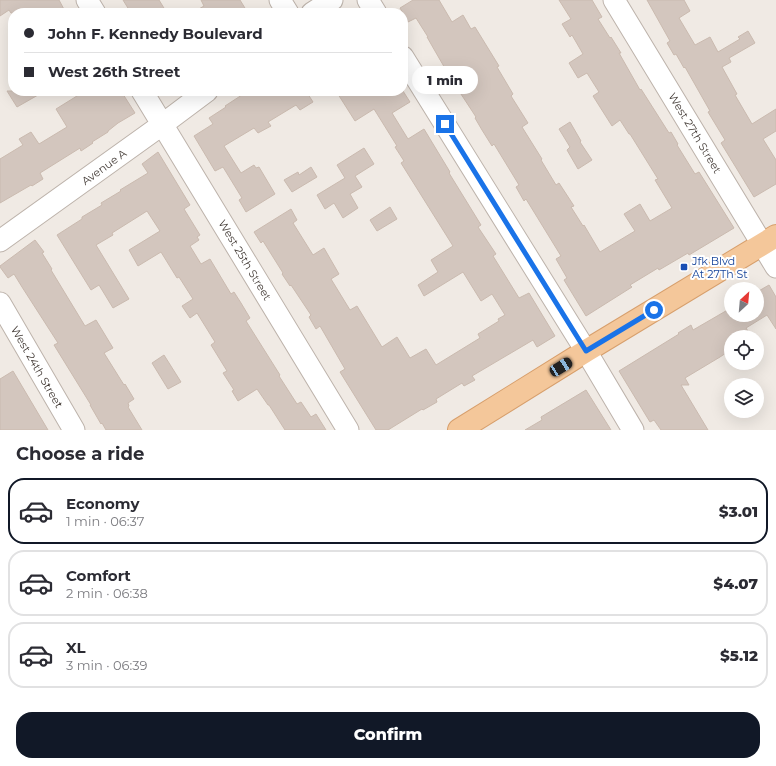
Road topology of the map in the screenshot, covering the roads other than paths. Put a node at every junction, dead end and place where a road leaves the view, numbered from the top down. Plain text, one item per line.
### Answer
1 (332, 0) edge
2 (614, 0) edge
3 (320, 8) edge
4 (408, 65) edge
5 (145, 96) edge
6 (200, 96) edge
7 (163, 124) junction
8 (769, 240) edge
9 (0, 241) edge
10 (776, 267) edge
11 (0, 303) edge
12 (586, 351) junction
13 (74, 430) edge
14 (348, 430) edge
15 (459, 430) edge
16 (634, 430) edge

1 - 3 street
2 - 8 street, West 27th Street
4 - 12 street
5 - 7 street, West 25th Street
6 - 7 street, Avenue A
7 - 9 street, Avenue A
7 - 14 street, West 25th Street
8 - 10 street, West 27th Street
8 - 12 main road
11 - 13 street, West 24th Street
12 - 15 main road
12 - 16 street

